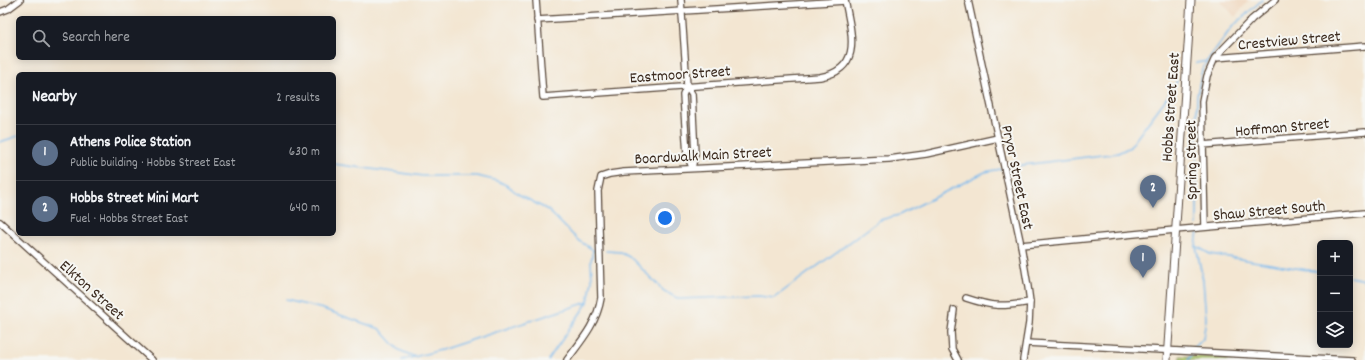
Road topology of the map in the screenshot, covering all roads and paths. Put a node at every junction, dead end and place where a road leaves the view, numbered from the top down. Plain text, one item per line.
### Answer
1 (20, 0) edge
2 (536, 0) edge
3 (681, 0) edge
4 (845, 0) edge
5 (968, 0) edge
6 (1191, 0) edge
7 (1275, 0) edge
8 (682, 11) junction
9 (0, 12) edge
10 (537, 20) junction
11 (1365, 46) edge
12 (1215, 58) junction
13 (687, 86) junction
14 (1365, 132) edge
15 (998, 138) junction
16 (1202, 146) junction
17 (692, 168) junction
18 (1365, 213) edge
19 (0, 222) edge
20 (1205, 227) junction
21 (1175, 230) junction
22 (1021, 245) junction
23 (966, 298) dead end
24 (1030, 302) junction
25 (954, 310) dead end
26 (1026, 343) junction
27 (1167, 351) junction
28 (152, 360) edge
29 (567, 360) edge
30 (958, 360) edge
31 (1023, 360) edge
32 (1167, 360) edge
33 (1352, 360) edge

1 - 9 street
2 - 10 street, Eastmoor Street
3 - 8 street
4 - 8 street
4 - 13 street, Eastmoor Street
5 - 15 street, Pryor Street East
6 - 21 main road, Hobbs Street East
7 - 12 street, Spring Street
8 - 10 street
8 - 13 street
10 - 13 street, Eastmoor Street
11 - 12 street, Crestview Street
12 - 16 street, Spring Street
13 - 17 street
13 - 17 street
14 - 16 street, Hoffman Street
15 - 17 street, Boardwalk Main Street
15 - 22 street, Pryor Street East
16 - 20 street, Spring Street
17 - 29 street, Boardwalk Main Street
18 - 20 street, Shaw Street South
19 - 28 street, Elkton Street
20 - 21 street, Shaw Street South
21 - 22 street, Shaw Street South
21 - 27 main road, Hobbs Street East
22 - 24 street, Pryor Street East
23 - 24 street
24 - 26 street, Pryor Street East
25 - 30 street
26 - 27 street
26 - 31 street, Pryor Street East
27 - 32 main road, Hobbs Street East
27 - 33 street

